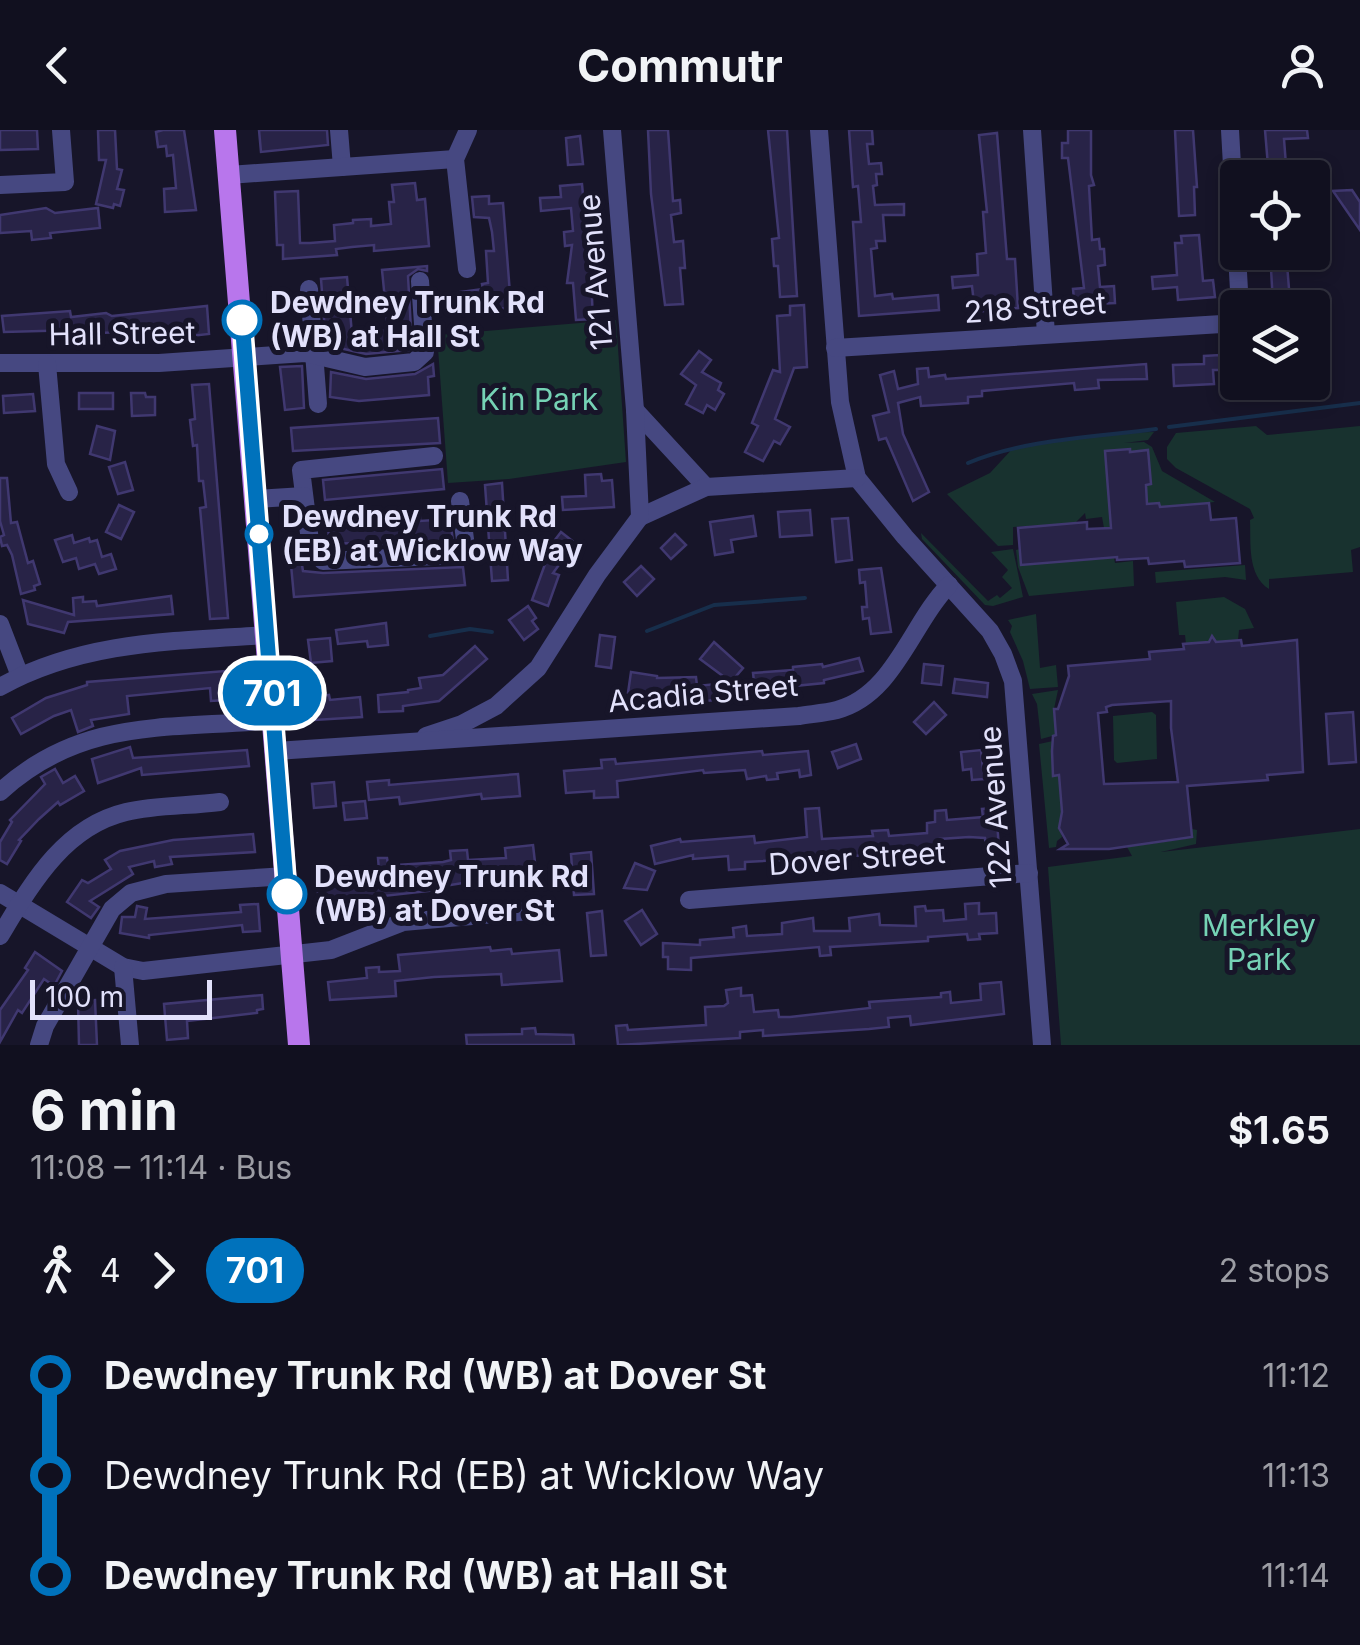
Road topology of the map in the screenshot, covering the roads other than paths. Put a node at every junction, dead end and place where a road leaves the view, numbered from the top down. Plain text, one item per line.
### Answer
1 (61, 130) edge
2 (225, 130) edge
3 (339, 130) edge
4 (468, 130) edge
5 (612, 130) edge
6 (819, 130) edge
7 (1032, 130) edge
8 (1230, 130) edge
9 (456, 159) junction
10 (342, 167) junction
11 (229, 175) junction
12 (0, 185) edge
13 (467, 268) dead end
14 (420, 281) dead end
15 (309, 289) dead end
16 (1239, 290) edge
17 (1220, 324) edge
18 (1046, 334) junction
19 (836, 348) junction
20 (315, 355) junction
21 (245, 356) junction
22 (0, 363) edge
23 (47, 364) junction
24 (318, 404) dead end
25 (635, 410) junction
26 (434, 456) dead end
27 (858, 478) junction
28 (706, 486) junction
29 (69, 492) dead end
30 (304, 496) junction
31 (256, 499) junction
32 (460, 501) dead end
33 (640, 517) junction
34 (949, 585) junction
35 (0, 624) edge
36 (267, 635) junction
37 (20, 676) junction
38 (0, 687) edge
39 (274, 720) junction
40 (402, 745) junction
41 (276, 751) junction
42 (0, 792) edge
43 (220, 802) dead end
44 (1029, 873) junction
45 (286, 876) junction
46 (0, 893) edge
47 (689, 900) dead end
48 (19, 904) junction
49 (530, 911) dead end
50 (0, 936) edge
51 (91, 948) junction
52 (292, 956) junction
53 (122, 967) junction
54 (40, 1045) edge
55 (130, 1045) edge
56 (299, 1045) edge
57 (1042, 1045) edge

1 - 12 street
2 - 11 main road
3 - 10 street
4 - 9 street
5 - 25 street, 121 Avenue
6 - 19 street
7 - 18 street
8 - 16 street
9 - 10 street
9 - 13 street
10 - 11 street
11 - 21 main road
14 - 20 street, Hall Street
15 - 20 street
17 - 18 street, 218 Street
18 - 19 street, 218 Street
19 - 27 street
20 - 21 street, Hall Street
20 - 24 street
21 - 23 street, Hall Street
21 - 31 main road
22 - 23 street, Hall Street
23 - 29 street
25 - 28 street
25 - 33 street, 121 Avenue
26 - 30 street
27 - 28 street
27 - 34 street, 122 Avenue
28 - 33 street
30 - 31 street
30 - 32 street
31 - 36 main road
33 - 40 street, Acadia Street
34 - 40 street, Acadia Street
34 - 44 street, 122 Avenue
35 - 37 street
36 - 37 street
36 - 39 main road
37 - 38 street
39 - 41 main road
39 - 42 street
40 - 41 street, Acadia Street
41 - 45 main road
43 - 48 street
44 - 47 street, Dover Street
44 - 57 street, 122 Avenue
45 - 51 street
45 - 52 main road
46 - 48 street
48 - 50 street
48 - 51 street
49 - 52 street
51 - 53 street
51 - 54 street
52 - 53 street
52 - 56 main road
53 - 55 street

